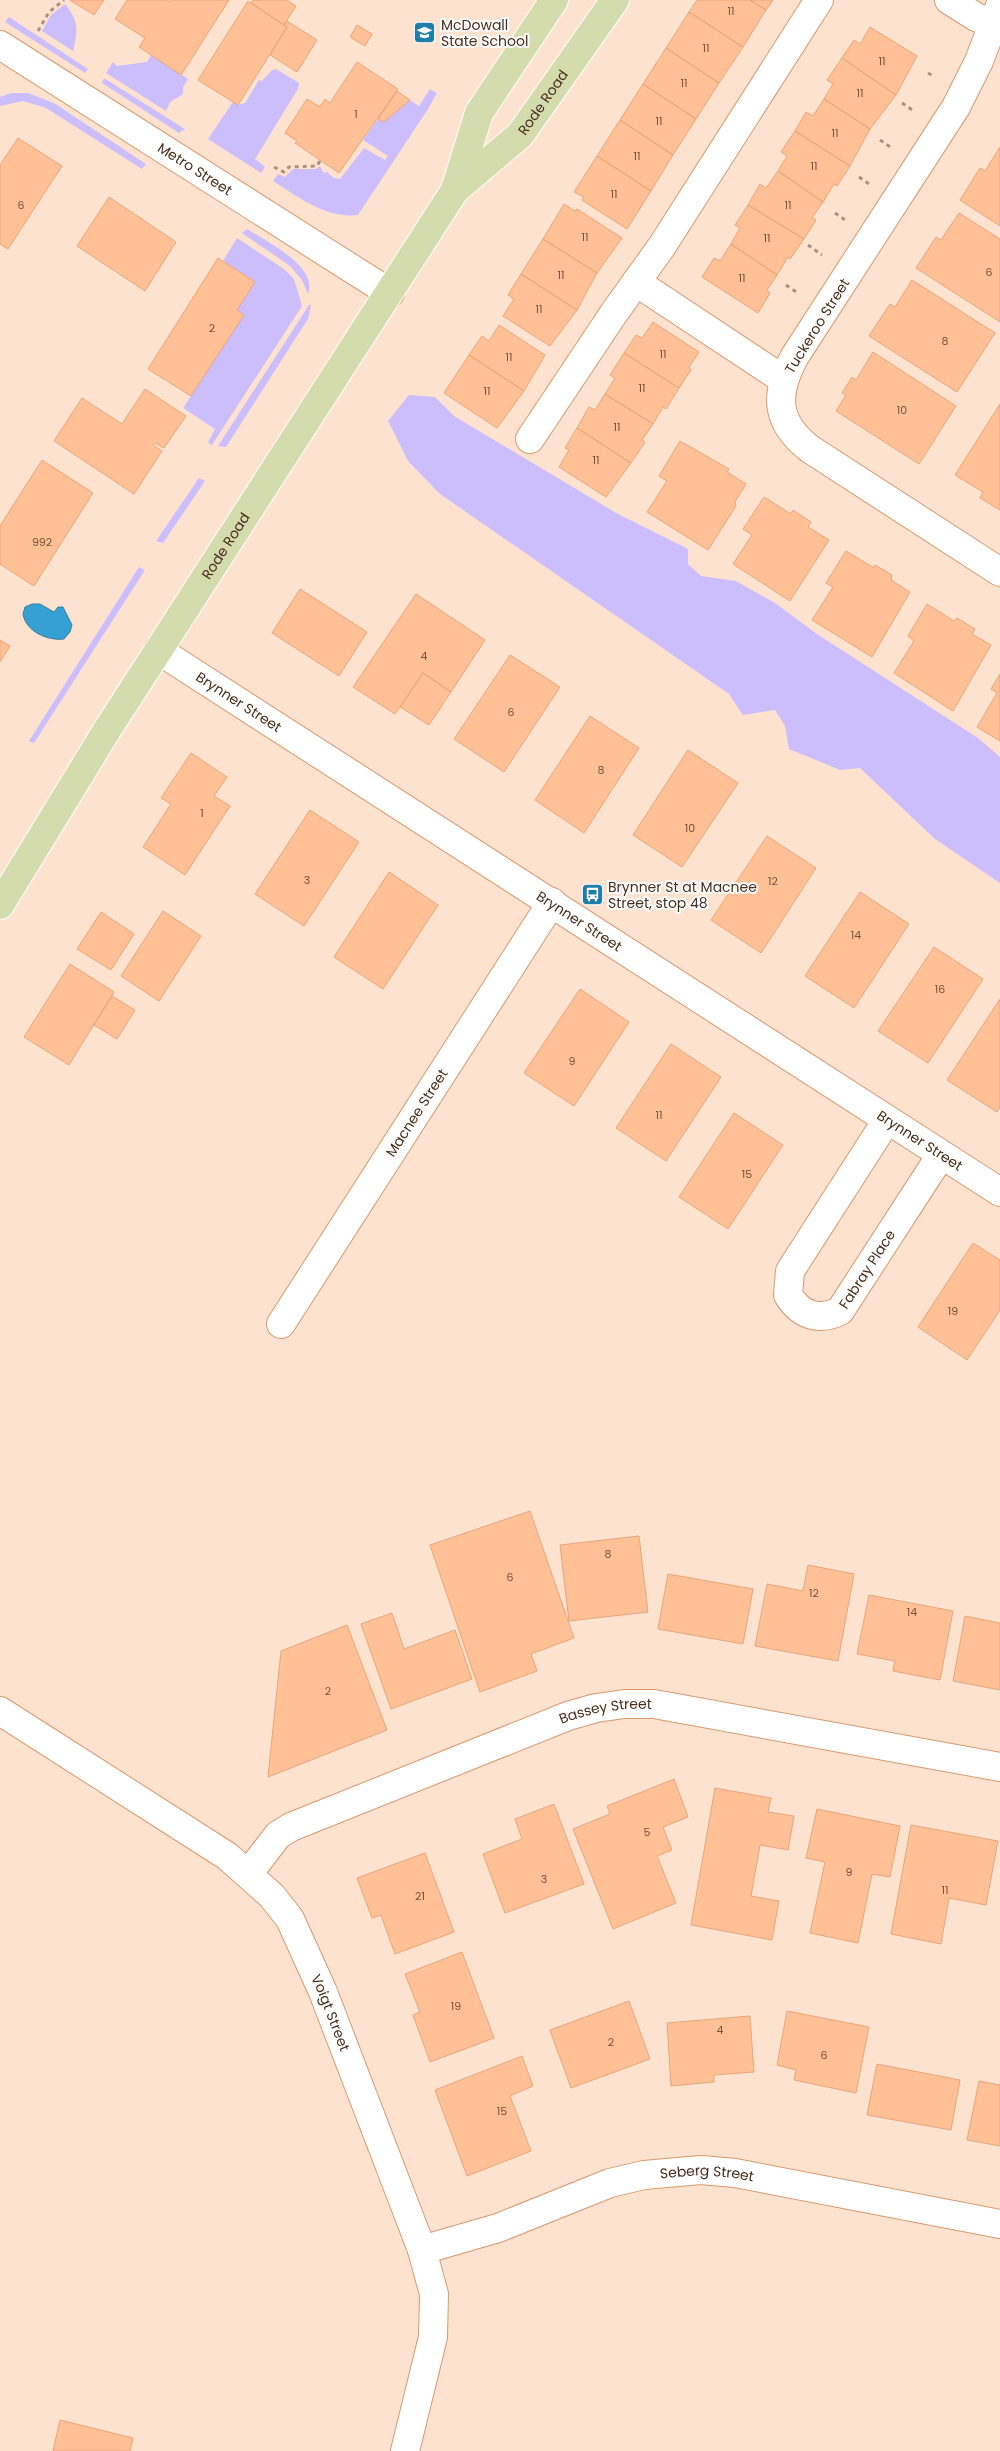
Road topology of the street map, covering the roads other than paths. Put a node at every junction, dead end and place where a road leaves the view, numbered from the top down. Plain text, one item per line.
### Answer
1 (554, 0) edge
2 (615, 0) edge
3 (949, 0) edge
4 (814, 7) edge
5 (998, 19) edge
6 (0, 45) edge
7 (455, 190) junction
8 (636, 282) junction
9 (390, 293) junction
10 (784, 380) junction
11 (530, 439) dead end
12 (1000, 572) edge
13 (158, 650) junction
14 (552, 902) junction
15 (0, 905) edge
16 (887, 1120) junction
17 (941, 1155) junction
18 (1000, 1192) edge
19 (282, 1324) dead end
20 (0, 1711) edge
21 (1000, 1768) edge
22 (248, 1874) junction
23 (1000, 2224) edge
24 (422, 2250) junction
25 (404, 2451) edge

1 - 7 main road, Rode Road
2 - 7 main road, Rode Road
3 - 5 street
4 - 8 street
5 - 10 street, Tuckeroo Street
6 - 9 street, Metro Street
7 - 9 main road, Rode Road
8 - 10 street
8 - 11 street
9 - 13 main road, Rode Road
10 - 12 street, Tuckeroo Street
13 - 14 street, Brynner Street
13 - 15 main road, Rode Road
14 - 16 street, Brynner Street
14 - 19 street, Macnee Street
16 - 17 street, Brynner Street
16 - 17 street, Fabray Place
17 - 18 street, Brynner Street
20 - 22 street, Voigt Street
21 - 22 street, Bassey Street
22 - 24 street, Voigt Street
23 - 24 street, Seberg Street
24 - 25 street, Voigt Street

